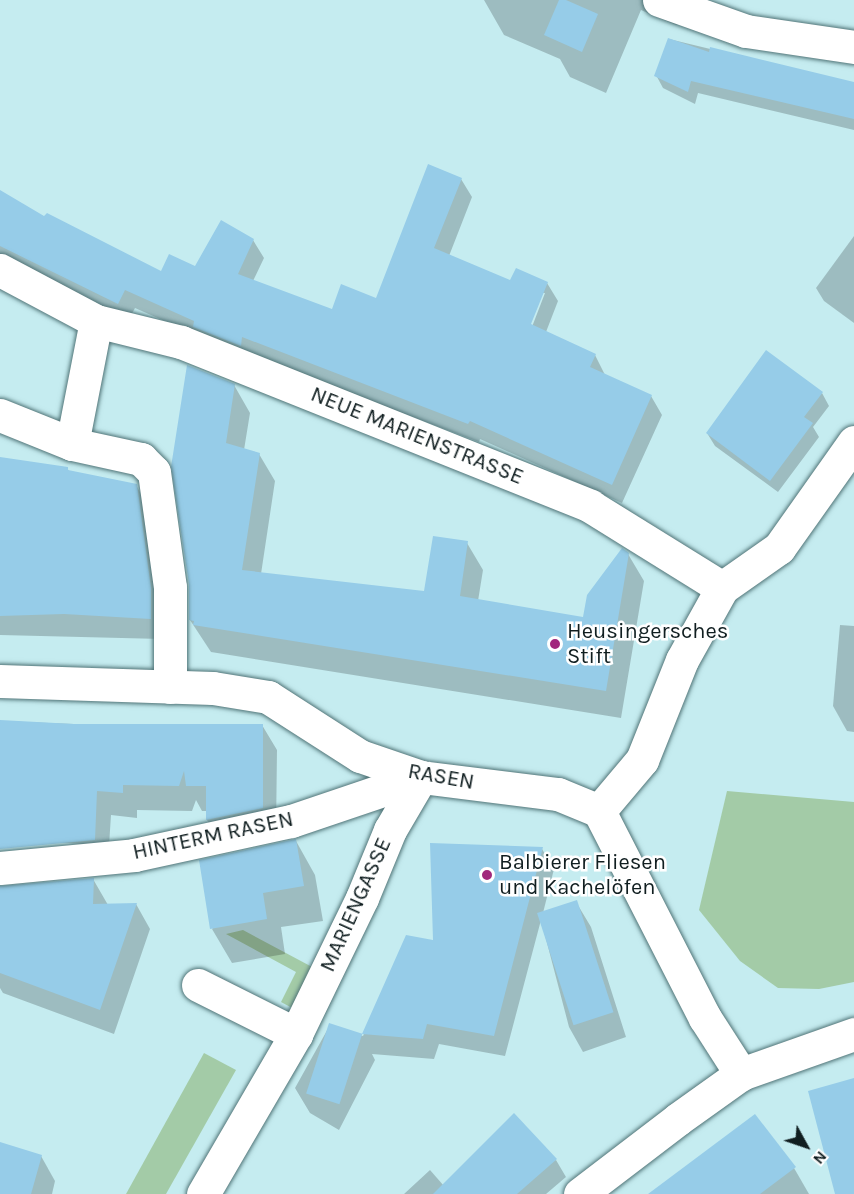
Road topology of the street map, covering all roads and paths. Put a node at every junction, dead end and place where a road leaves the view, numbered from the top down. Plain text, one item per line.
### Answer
1 (659, 0) edge
2 (854, 47) edge
3 (0, 270) edge
4 (96, 321) junction
5 (0, 415) edge
6 (854, 442) edge
7 (72, 444) junction
8 (722, 588) junction
9 (0, 681) edge
10 (170, 687) junction
11 (421, 777) junction
12 (599, 811) junction
13 (0, 868) edge
14 (198, 985) dead end
15 (296, 1034) junction
16 (854, 1034) edge
17 (741, 1074) junction
18 (203, 1194) edge
19 (580, 1194) edge

1 - 2 street
3 - 4 street, NEUE MARIENSTRASSE
4 - 7 street
4 - 8 street, NEUE MARIENSTRASSE
5 - 7 street
6 - 8 street
7 - 10 street
8 - 12 street
9 - 10 street, RASEN
10 - 11 street, RASEN
11 - 12 street, RASEN
11 - 13 street, HINTERM RASEN
11 - 15 street, MARIENGASSE
12 - 17 street
14 - 15 street
15 - 18 street, MARIENGASSE
16 - 17 street
17 - 19 street

